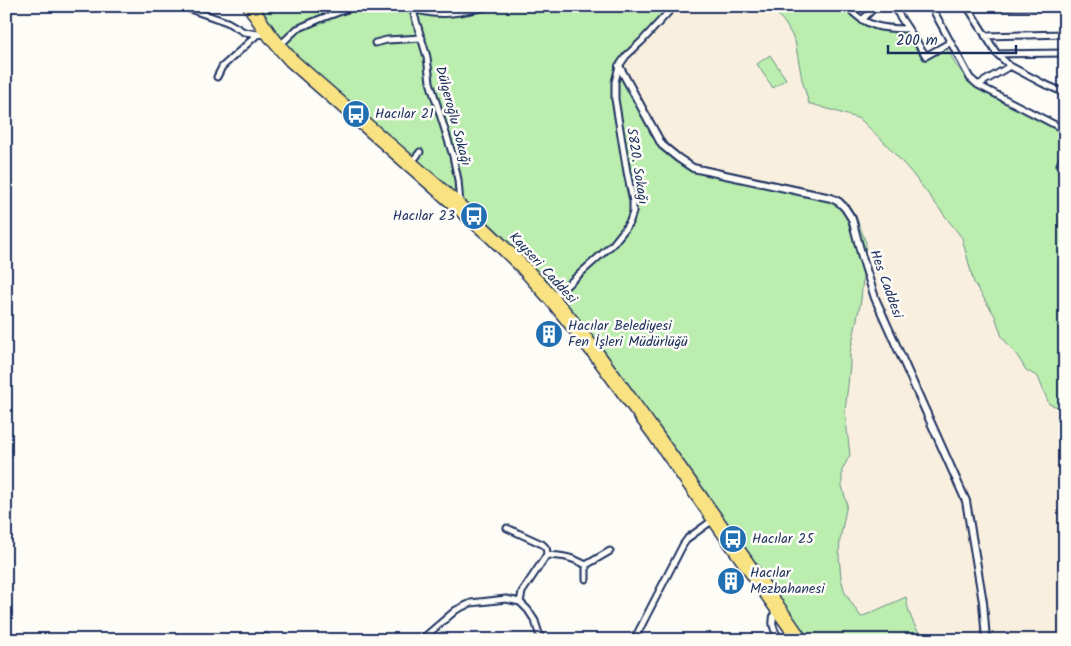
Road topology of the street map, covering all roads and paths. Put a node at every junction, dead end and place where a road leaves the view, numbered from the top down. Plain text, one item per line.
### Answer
1 (182, 6) edge
2 (247, 6) edge
3 (254, 6) edge
4 (355, 6) edge
5 (491, 6) edge
6 (674, 6) edge
7 (847, 6) edge
8 (876, 6) edge
9 (893, 6) edge
10 (931, 6) edge
11 (968, 6) edge
12 (1018, 6) edge
13 (1065, 6) edge
14 (414, 7) edge
15 (862, 20) junction
16 (908, 30) junction
17 (264, 33) junction
18 (1065, 34) edge
19 (985, 36) junction
20 (422, 38) junction
21 (951, 42) junction
22 (375, 43) dead end
23 (280, 44) junction
24 (1065, 53) edge
25 (996, 54) junction
26 (619, 66) junction
27 (1010, 66) junction
28 (217, 77) dead end
29 (978, 85) junction
30 (1064, 91) edge
31 (1065, 130) edge
32 (420, 152) dead end
33 (1065, 153) edge
34 (412, 162) junction
35 (1065, 176) edge
36 (460, 204) junction
37 (554, 297) junction
38 (715, 518) junction
39 (507, 528) dead end
40 (610, 550) dead end
41 (546, 555) junction
42 (586, 565) junction
43 (586, 578) dead end
44 (520, 602) junction
45 (775, 610) junction
46 (421, 640) edge
47 (541, 640) edge
48 (634, 640) edge
49 (781, 640) edge
50 (796, 640) edge
51 (804, 640) edge
52 (986, 640) edge

1 - 17 street
2 - 17 main road
3 - 17 main road
4 - 23 street
5 - 14 street
6 - 26 street
7 - 15 street
8 - 15 street
9 - 16 street
10 - 21 street
11 - 12 street
11 - 19 street
12 - 13 street
14 - 20 street, Dülgeroğlu Sokağı
15 - 16 street
16 - 21 street
17 - 23 main road, Kayseri Caddesi
17 - 28 street
17 - 38 main road, Kayseri Caddesi
18 - 19 street
19 - 25 street
20 - 22 street
20 - 36 street, Dülgeroğlu Sokağı
21 - 29 street
23 - 34 main road, Kayseri Caddesi
24 - 25 street
25 - 27 street
26 - 37 street, 5820. Sokağı
26 - 52 street, Hes Caddesi
27 - 29 street
27 - 30 street
29 - 31 street
32 - 34 street
33 - 35 street
34 - 36 main road, Kayseri Caddesi
36 - 37 main road, Kayseri Caddesi
37 - 38 main road, Kayseri Caddesi
38 - 45 main road, Kayseri Caddesi
38 - 48 street
38 - 51 main road, Kayseri Caddesi
39 - 41 street
40 - 42 street
41 - 42 street
41 - 44 street
42 - 43 street
44 - 46 street
44 - 47 street
45 - 49 street
45 - 50 main road, Kayseri Caddesi

